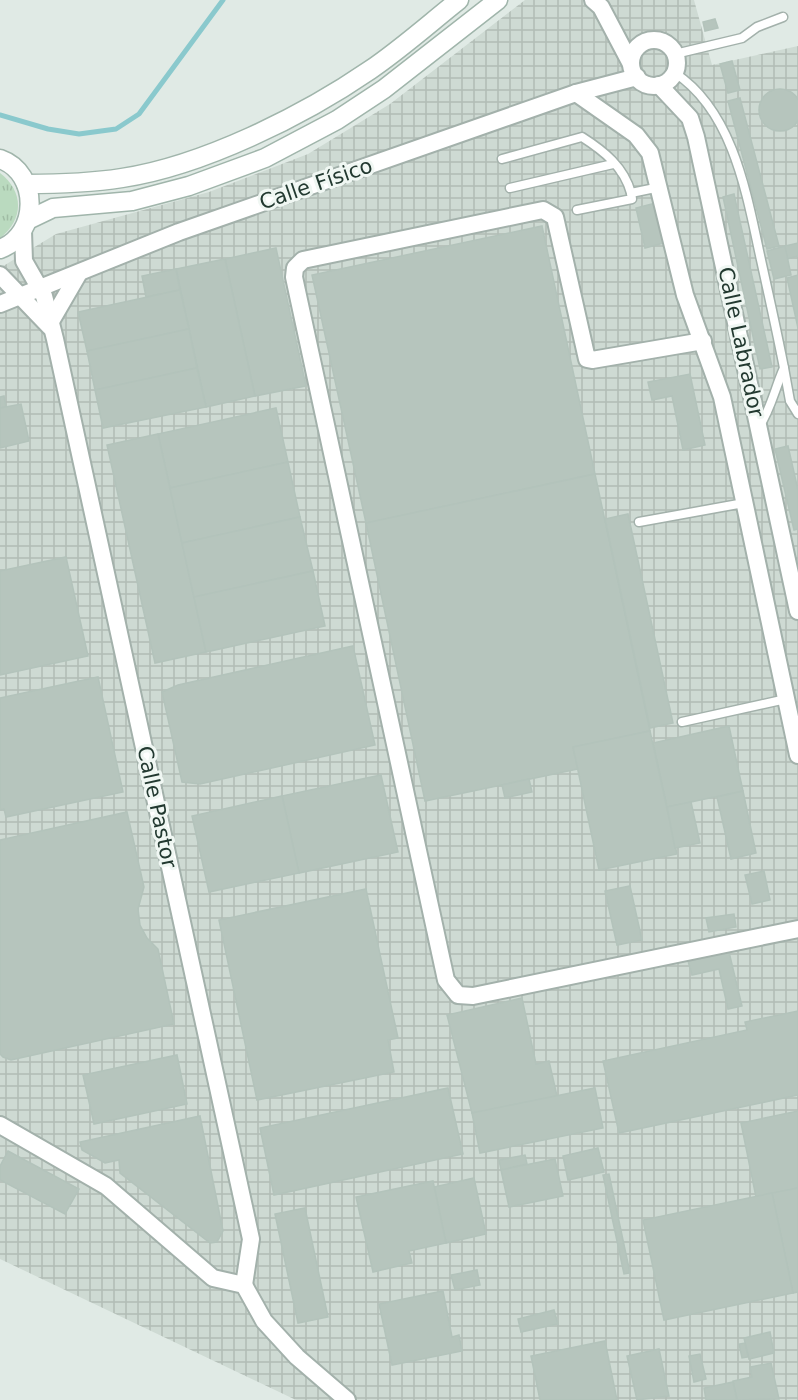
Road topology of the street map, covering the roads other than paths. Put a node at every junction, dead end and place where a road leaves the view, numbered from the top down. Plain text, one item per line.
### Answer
1 (459, 0) edge
2 (498, 0) edge
3 (598, 2) edge
4 (783, 17) dead end
5 (611, 27) junction
6 (648, 40) junction
7 (675, 54) junction
8 (634, 71) junction
9 (675, 73) junction
10 (659, 85) junction
11 (576, 93) junction
12 (0, 159) edge
13 (502, 159) dead end
14 (613, 164) junction
15 (27, 184) junction
16 (660, 187) junction
17 (510, 188) dead end
18 (632, 193) junction
19 (577, 210) dead end
20 (25, 226) junction
21 (0, 249) edge
22 (78, 273) junction
23 (0, 275) edge
24 (41, 289) junction
25 (23, 296) junction
26 (0, 304) edge
27 (51, 326) junction
28 (703, 341) junction
29 (784, 368) junction
30 (798, 414) edge
31 (759, 427) junction
32 (744, 503) junction
33 (639, 522) dead end
34 (798, 611) edge
35 (786, 699) junction
36 (682, 722) dead end
37 (798, 754) edge
38 (798, 929) edge
39 (0, 1125) edge
40 (244, 1285) junction
41 (347, 1400) edge

1 - 15 street
2 - 20 street
3 - 5 street
4 - 7 lane
5 - 6 street
5 - 8 street
6 - 7 street
6 - 8 street
7 - 9 street
8 - 10 street
8 - 11 street, Calle Físico
9 - 10 street
9 - 29 lane
10 - 31 street, Calle Labrador
11 - 16 street
11 - 22 street, Calle Físico
12 - 15 street
13 - 14 lane
14 - 17 lane
14 - 18 lane
15 - 20 street
16 - 18 lane
16 - 28 street
18 - 19 lane
20 - 21 street
20 - 24 street, Calle Pastor
22 - 24 street, Calle Físico
22 - 27 street
23 - 25 street, Calle Pastor
24 - 25 street, Calle Físico
24 - 27 street, Calle Pastor
25 - 26 street, Calle Físico
25 - 27 street, Calle Pastor
27 - 40 street, Calle Pastor
28 - 32 street
28 - 38 street
29 - 30 lane
29 - 31 lane
31 - 34 street, Calle Labrador
32 - 33 lane
32 - 35 street
35 - 36 lane
35 - 37 street
39 - 40 street
40 - 41 street

